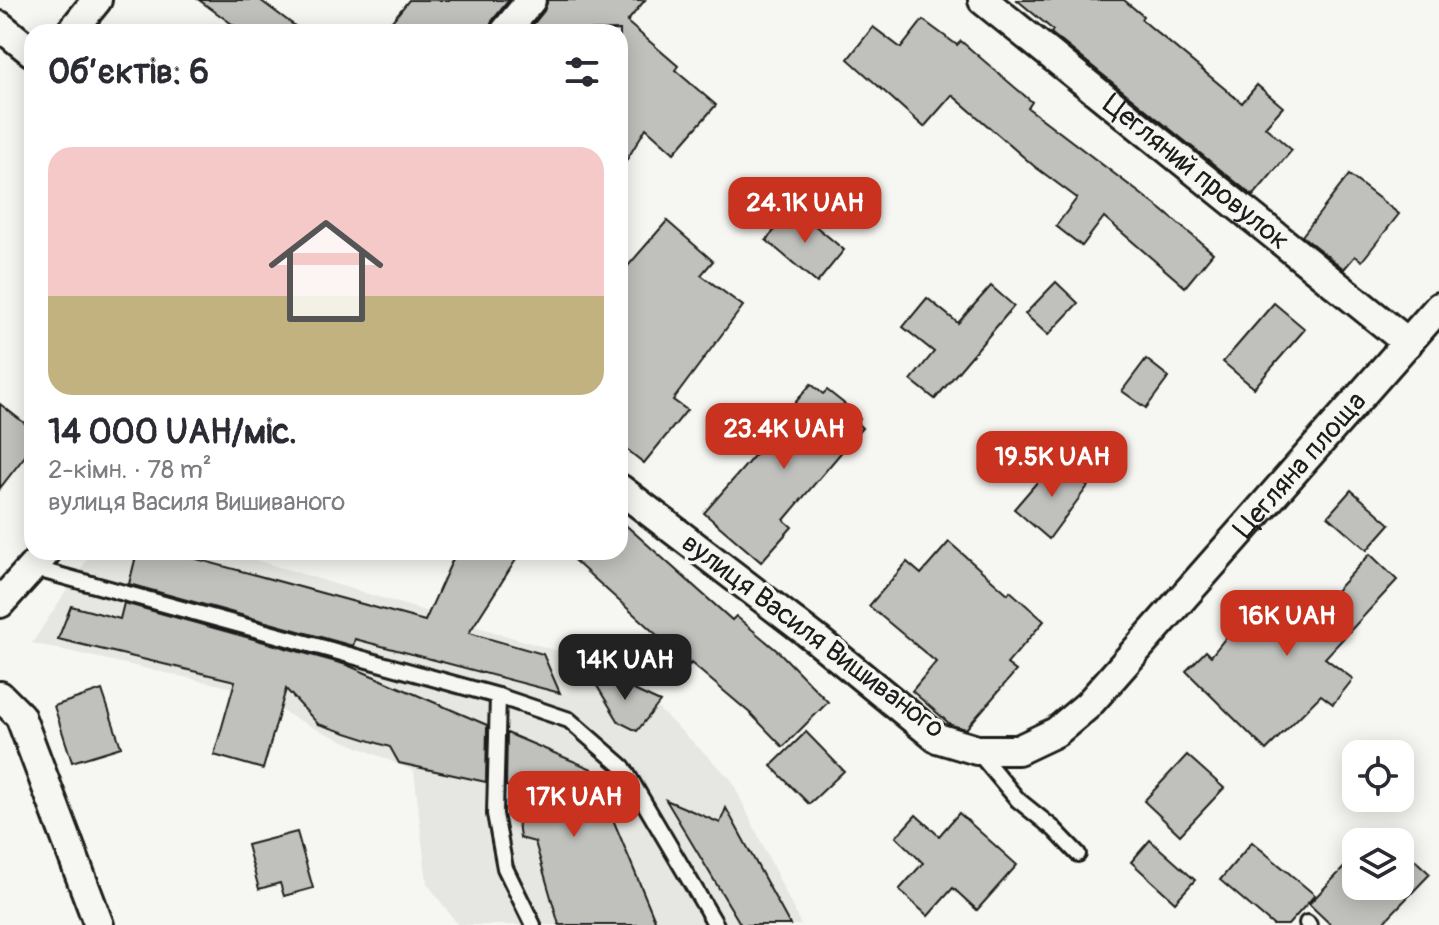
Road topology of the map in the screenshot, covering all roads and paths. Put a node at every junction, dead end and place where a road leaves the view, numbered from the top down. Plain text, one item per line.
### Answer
1 (97, 0) edge
2 (531, 0) edge
3 (983, 0) edge
4 (78, 24) edge
5 (512, 24) edge
6 (1439, 307) edge
7 (1408, 343) junction
8 (628, 495) edge
9 (40, 560) edge
10 (0, 603) edge
11 (0, 696) edge
12 (498, 696) junction
13 (977, 750) junction
14 (1018, 750) joint
15 (1078, 854) dead end
16 (99, 925) edge
17 (533, 925) edge
18 (716, 925) edge

1 - 4 street
2 - 5 street
3 - 7 street, Цегляний провулок
6 - 7 street, Цегляна площа
7 - 14 street, Цегляна площа
8 - 13 street, вулиця Василя Вишиваного
9 - 10 street
9 - 12 lane
11 - 16 street
12 - 17 lane
12 - 18 lane
13 - 14 street, вулиця Василя Вишиваного
13 - 15 lane

